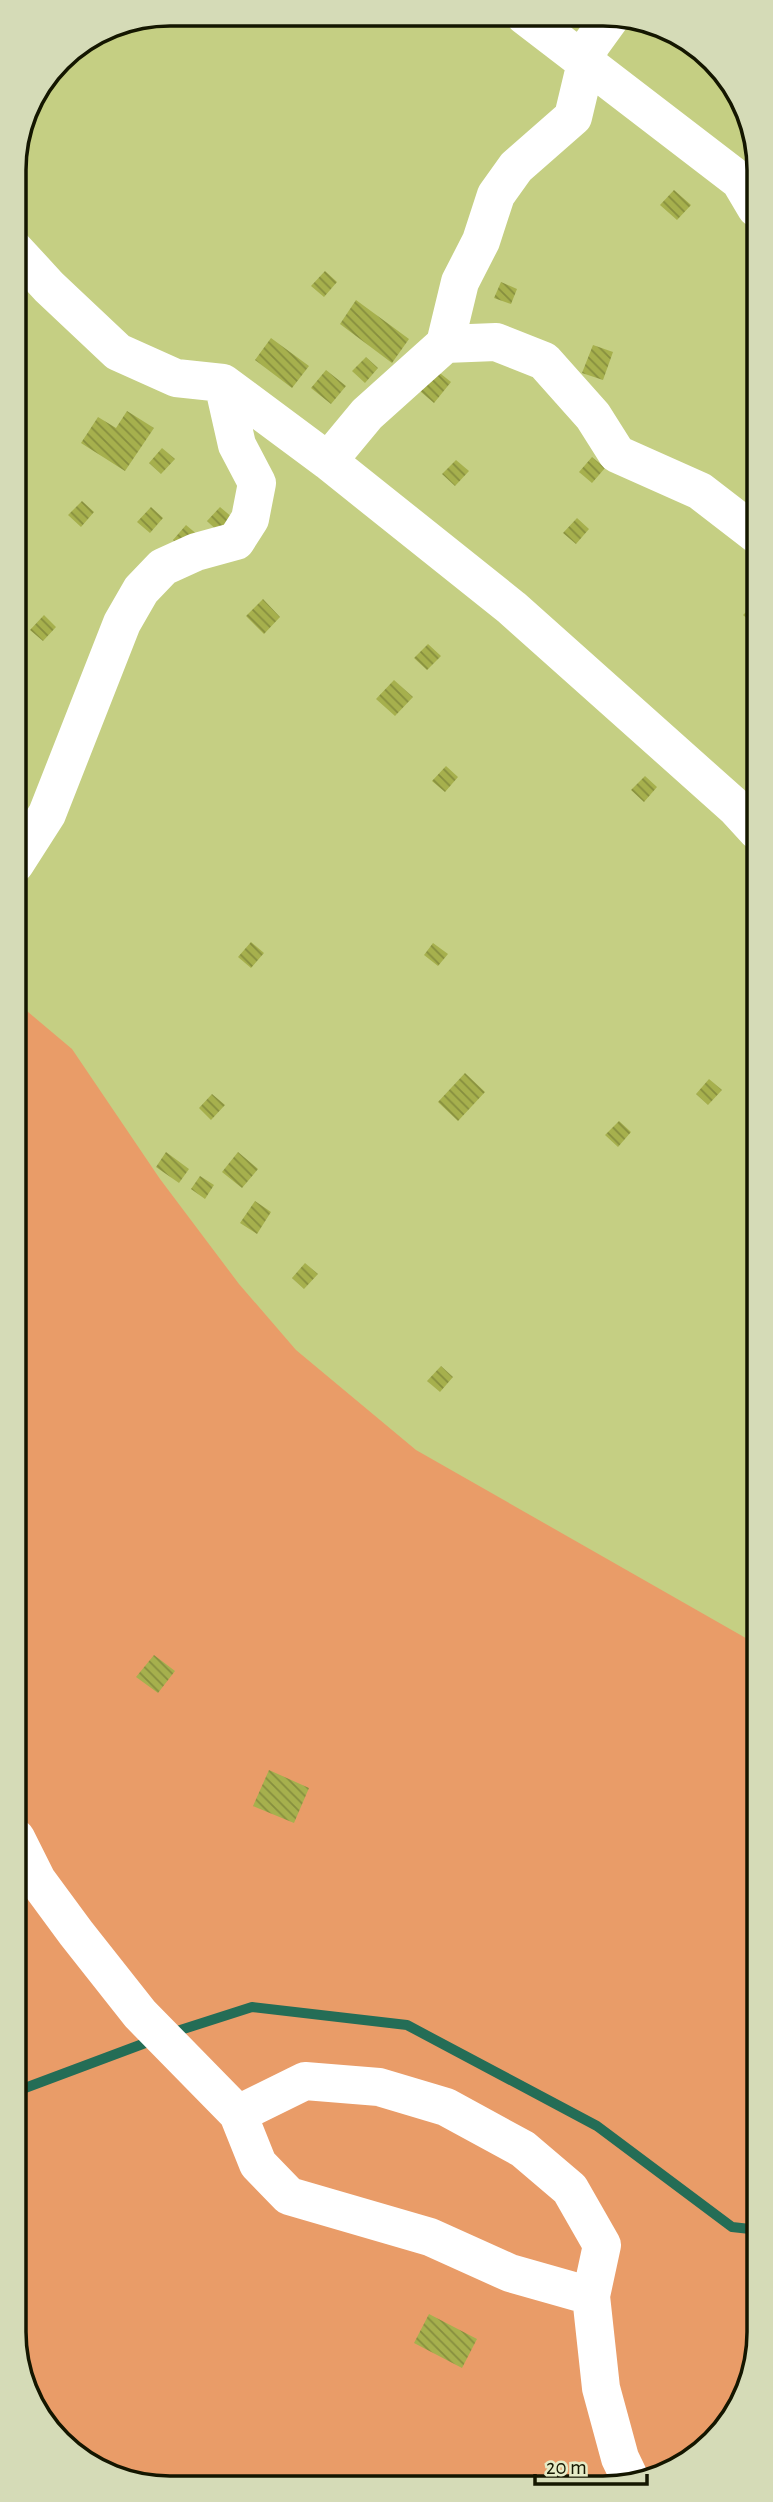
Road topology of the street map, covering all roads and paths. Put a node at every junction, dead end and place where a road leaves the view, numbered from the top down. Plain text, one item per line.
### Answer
1 (539, 26) edge
2 (604, 26) edge
3 (586, 61) junction
4 (747, 193) edge
5 (27, 263) edge
6 (445, 344) junction
7 (223, 383) junction
8 (328, 461) junction
9 (747, 527) edge
10 (747, 820) edge
11 (27, 846) edge
12 (26, 1859) edge
13 (238, 2114) junction
14 (591, 2296) junction
15 (628, 2474) edge

1 - 3 street
2 - 3 street
3 - 4 street
3 - 6 street
5 - 7 street
6 - 8 street
6 - 9 street
7 - 8 street
7 - 11 street
8 - 10 street
12 - 13 street
13 - 14 street
13 - 14 street
14 - 15 street

